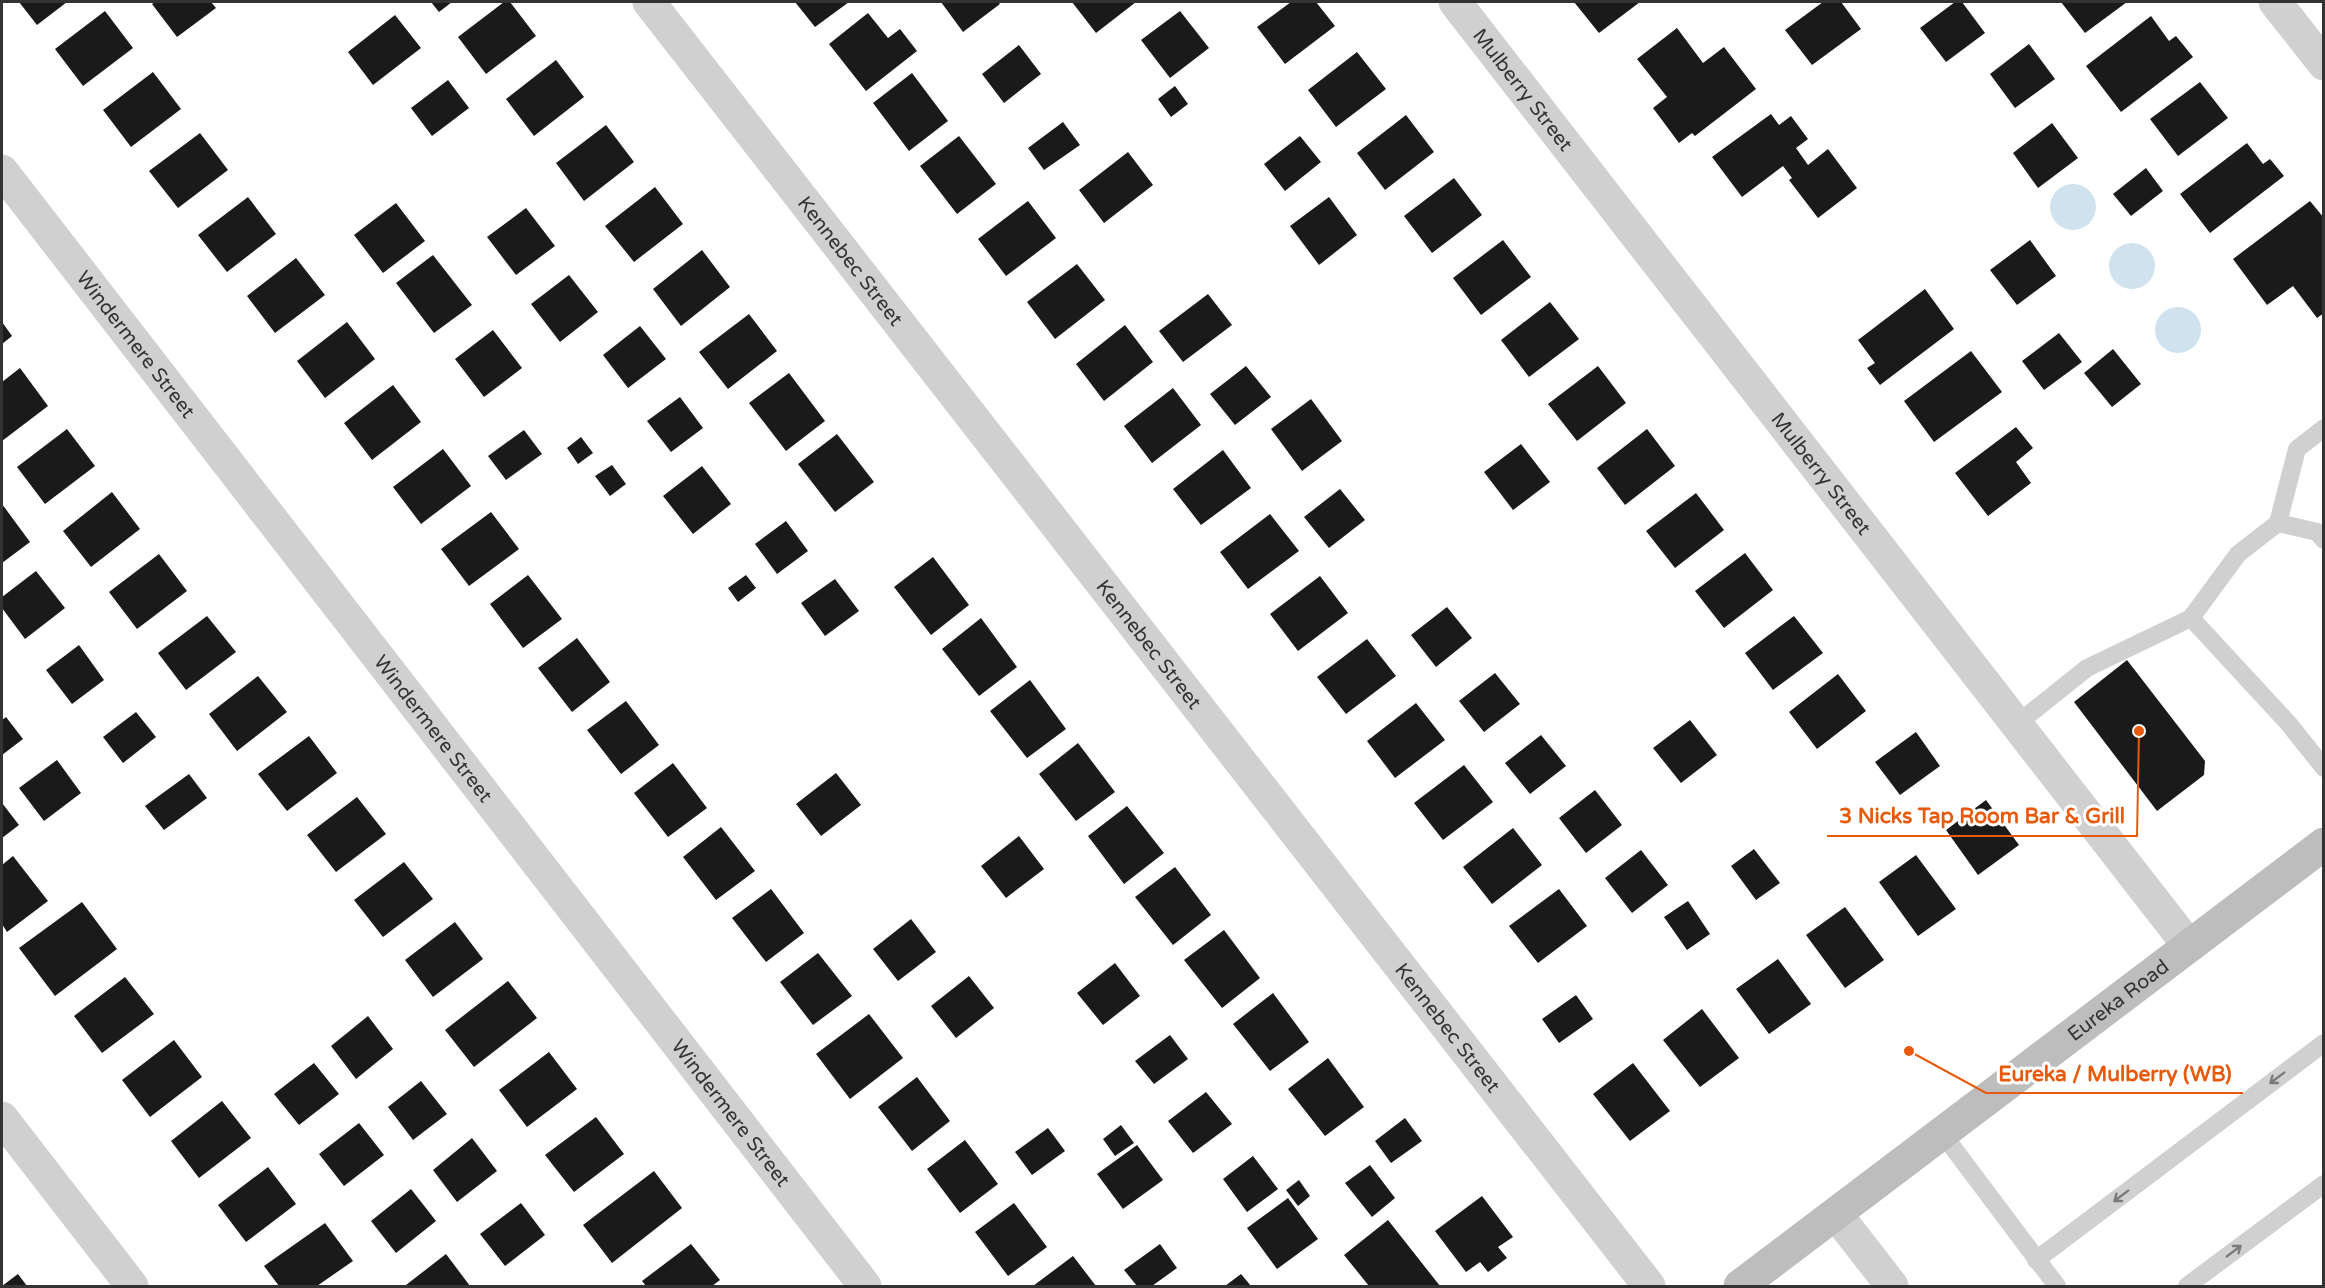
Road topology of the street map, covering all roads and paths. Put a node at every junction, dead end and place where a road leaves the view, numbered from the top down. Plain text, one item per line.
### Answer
1 (649, 2) edge
2 (1455, 2) edge
3 (2275, 2) edge
4 (2324, 64) edge
5 (2, 171) edge
6 (2324, 428) edge
7 (2278, 523) junction
8 (2324, 540) edge
9 (2192, 618) junction
10 (2017, 724) junction
11 (2324, 768) edge
12 (2324, 844) edge
13 (2189, 946) junction
14 (2324, 1043) edge
15 (2, 1118) edge
16 (1942, 1133) junction
17 (2324, 1184) edge
18 (1836, 1214) junction
19 (2036, 1260) junction
20 (132, 1287) edge
21 (865, 1287) edge
22 (1649, 1287) edge
23 (1740, 1287) edge
24 (1892, 1287) edge
25 (2056, 1287) edge
26 (2187, 1287) edge

1 - 22 street, Kennebec Street
2 - 10 street, Mulberry Street
3 - 4 street
5 - 21 street, Windermere Street
6 - 7 lane
7 - 8 lane
7 - 9 lane
9 - 10 lane
9 - 11 lane
10 - 13 street, Mulberry Street
12 - 13 main road, Eureka Road
13 - 16 main road, Eureka Road
14 -> 19 lane
15 - 20 street
16 - 18 main road, Eureka Road
16 - 19 lane
26 -> 17 lane
18 - 23 main road, Eureka Road
18 - 24 street
19 - 25 lane

